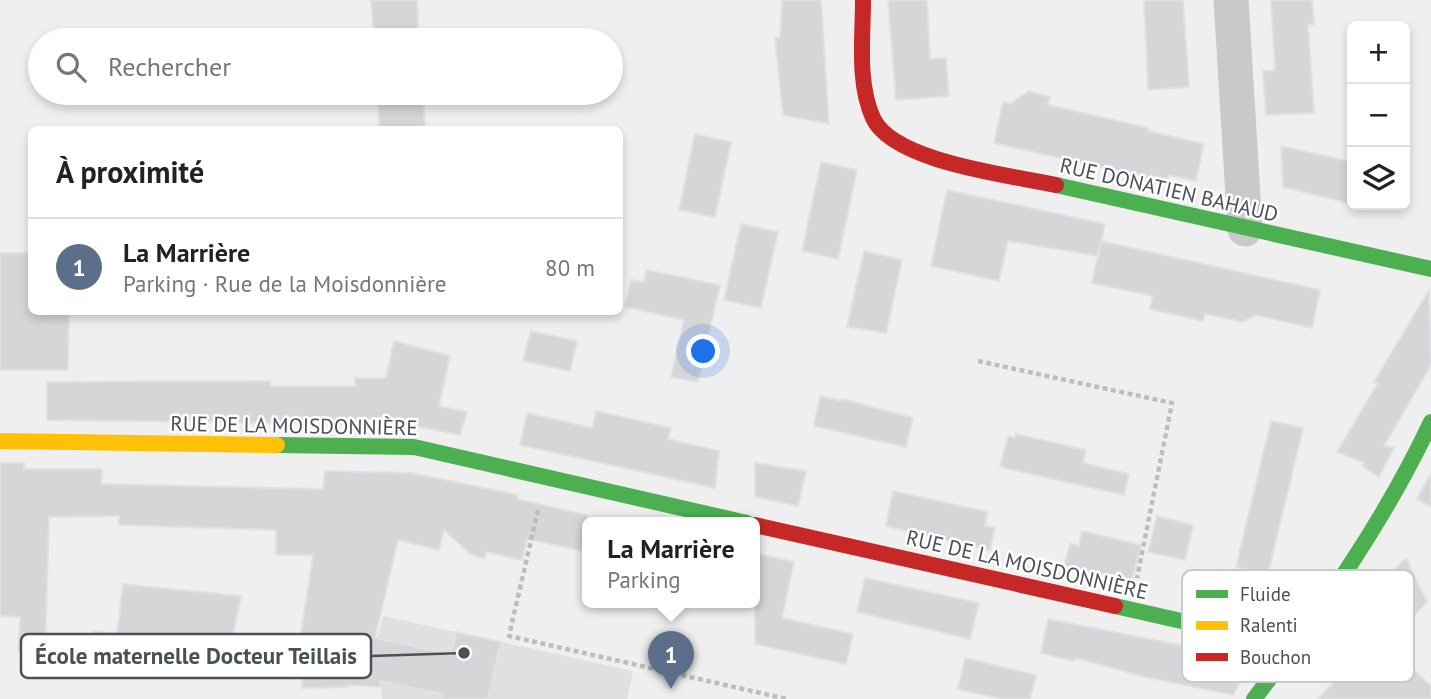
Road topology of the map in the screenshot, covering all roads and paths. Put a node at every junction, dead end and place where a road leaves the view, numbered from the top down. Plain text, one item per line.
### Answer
1 (863, 0) edge
2 (1231, 0) edge
3 (1245, 229) junction
4 (1431, 269) edge
5 (978, 361) dead end
6 (1431, 422) edge
7 (0, 441) edge
8 (546, 477) junction
9 (721, 517) edge
10 (760, 526) edge
11 (1347, 570) edge
12 (1130, 610) junction
13 (1182, 621) edge
14 (667, 672) junction
15 (667, 679) dead end
16 (1267, 682) edge
17 (787, 699) edge
18 (1254, 699) edge

1 - 3 street, RUE DONATIEN BAHAUD
2 - 3 street
3 - 4 street, RUE DONATIEN BAHAUD
5 - 12 path
6 - 11 street
7 - 8 street, RUE DE LA MOISDONNIÈRE
8 - 9 street, RUE DE LA MOISDONNIÈRE
8 - 14 path
10 - 12 street, RUE DE LA MOISDONNIÈRE
12 - 13 street, RUE DE LA MOISDONNIÈRE
14 - 15 path
14 - 17 path
16 - 18 street

